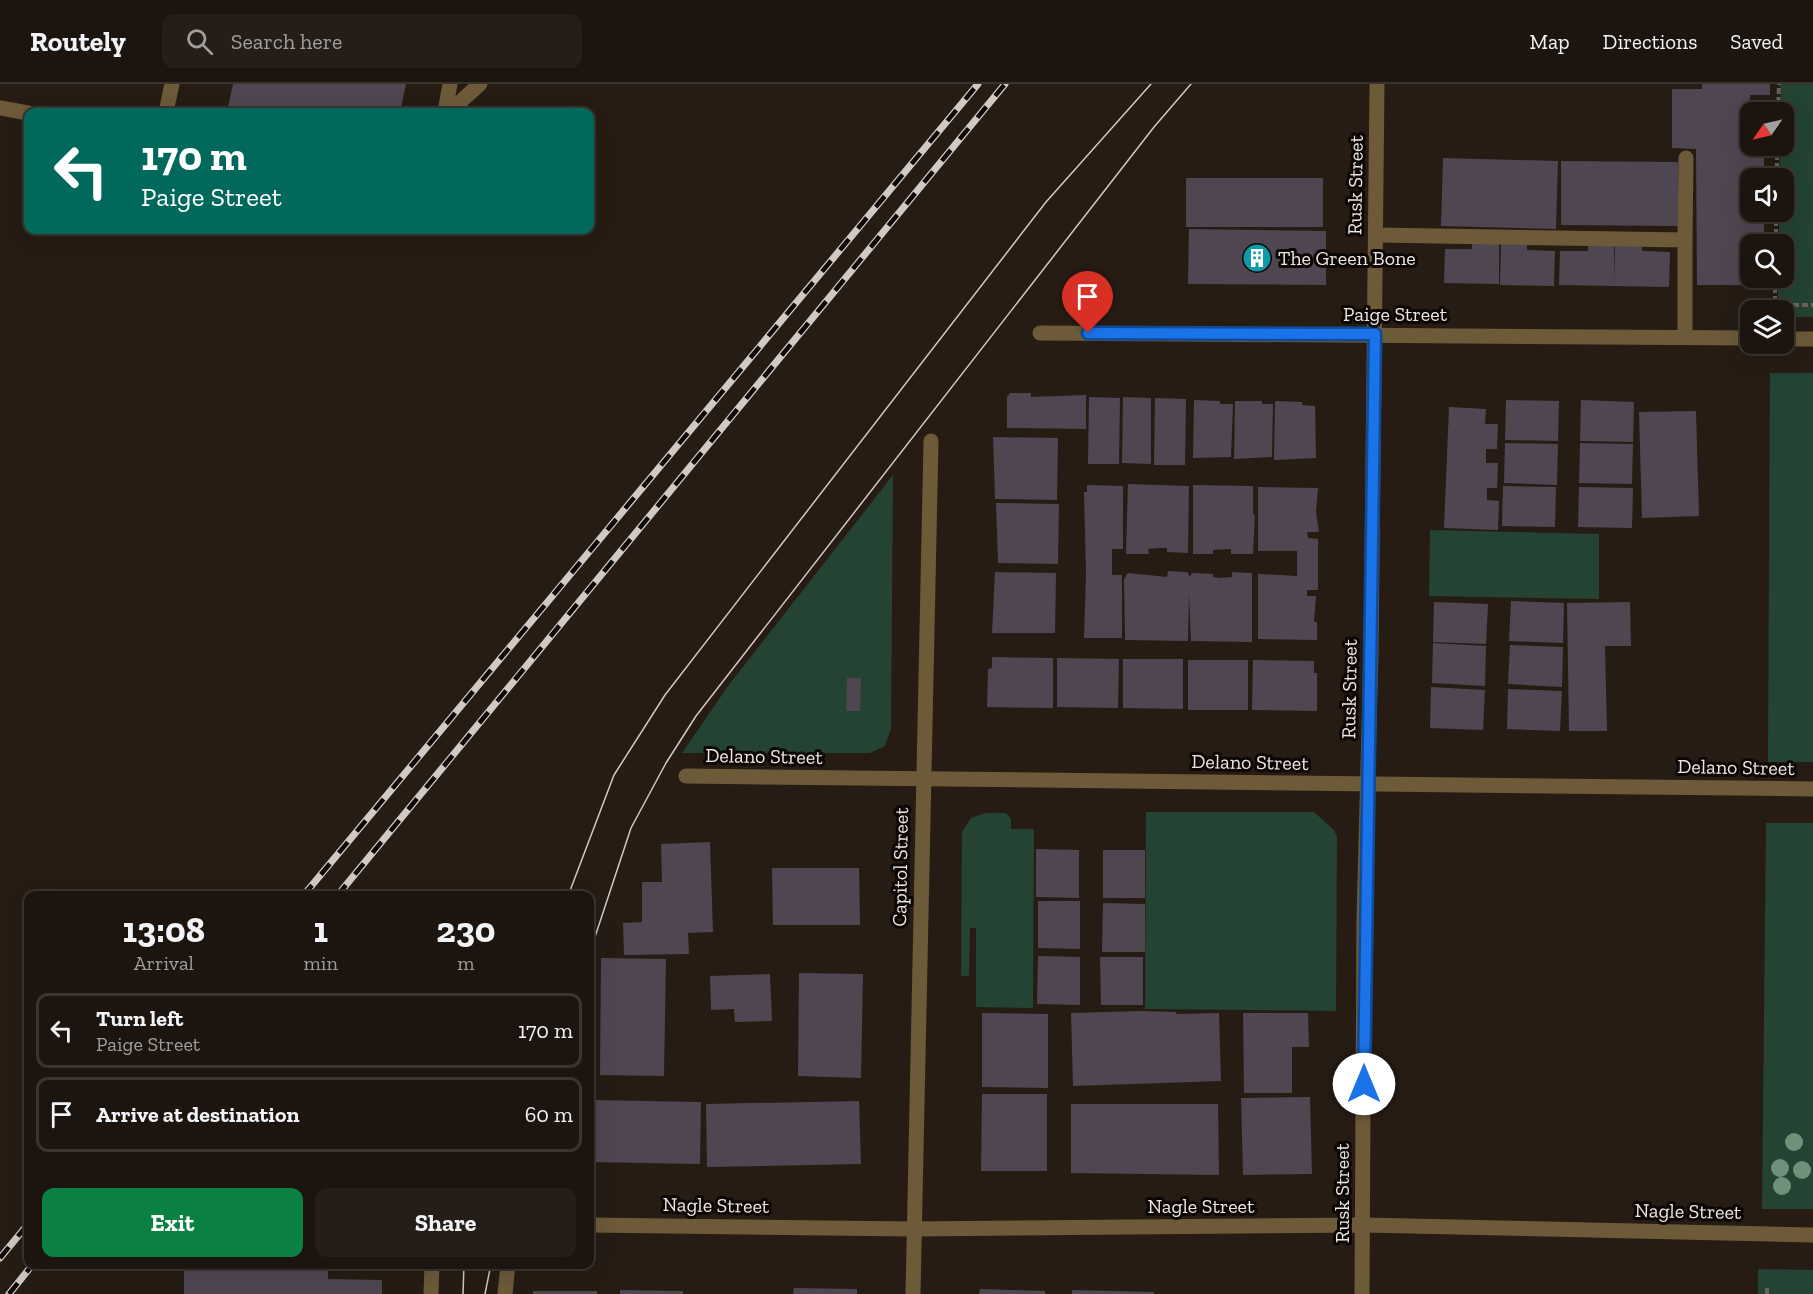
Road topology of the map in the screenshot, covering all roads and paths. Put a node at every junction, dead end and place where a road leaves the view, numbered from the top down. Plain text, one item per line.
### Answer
1 (172, 84) edge
2 (450, 84) edge
3 (480, 84) edge
4 (1377, 84) edge
5 (1779, 84) edge
6 (1778, 102) edge
7 (0, 108) edge
8 (167, 108) edge
9 (447, 108) edge
10 (452, 108) edge
11 (24, 112) edge
12 (1686, 159) dead end
13 (1376, 235) junction
14 (1685, 240) junction
15 (1775, 288) edge
16 (1813, 304) edge
17 (1040, 333) dead end
18 (1375, 334) junction
19 (1685, 338) junction
20 (1740, 338) edge
21 (1794, 339) edge
22 (1813, 339) edge
23 (931, 441) dead end
24 (686, 776) dead end
25 (923, 779) junction
26 (1368, 784) junction
27 (1813, 789) edge
28 (594, 1225) edge
29 (1363, 1226) junction
30 (913, 1229) junction
31 (1813, 1234) edge
32 (432, 1269) edge
33 (508, 1269) edge
34 (431, 1294) edge
35 (505, 1294) edge
36 (913, 1294) edge
37 (1362, 1294) edge

1 - 8 street
2 - 9 street
3 - 10 street
4 - 13 street, Rusk Street
5 - 6 path
7 - 11 street
12 - 14 street
13 - 14 street
13 - 18 street, Rusk Street
14 - 19 street
15 - 16 path
17 - 18 street, Paige Street
18 - 19 street, Paige Street
18 - 26 street, Rusk Street
19 - 20 street, Paige Street
21 - 22 street
23 - 25 street, Capitol Street
24 - 25 street, Delano Street
25 - 26 street, Delano Street
25 - 30 street, Capitol Street
26 - 27 street, Delano Street
26 - 29 street, Rusk Street
28 - 30 street, Nagle Street
29 - 30 street, Nagle Street
29 - 31 street, Nagle Street
29 - 37 street, Rusk Street
30 - 36 street, Capitol Street
32 - 34 street
33 - 35 street

